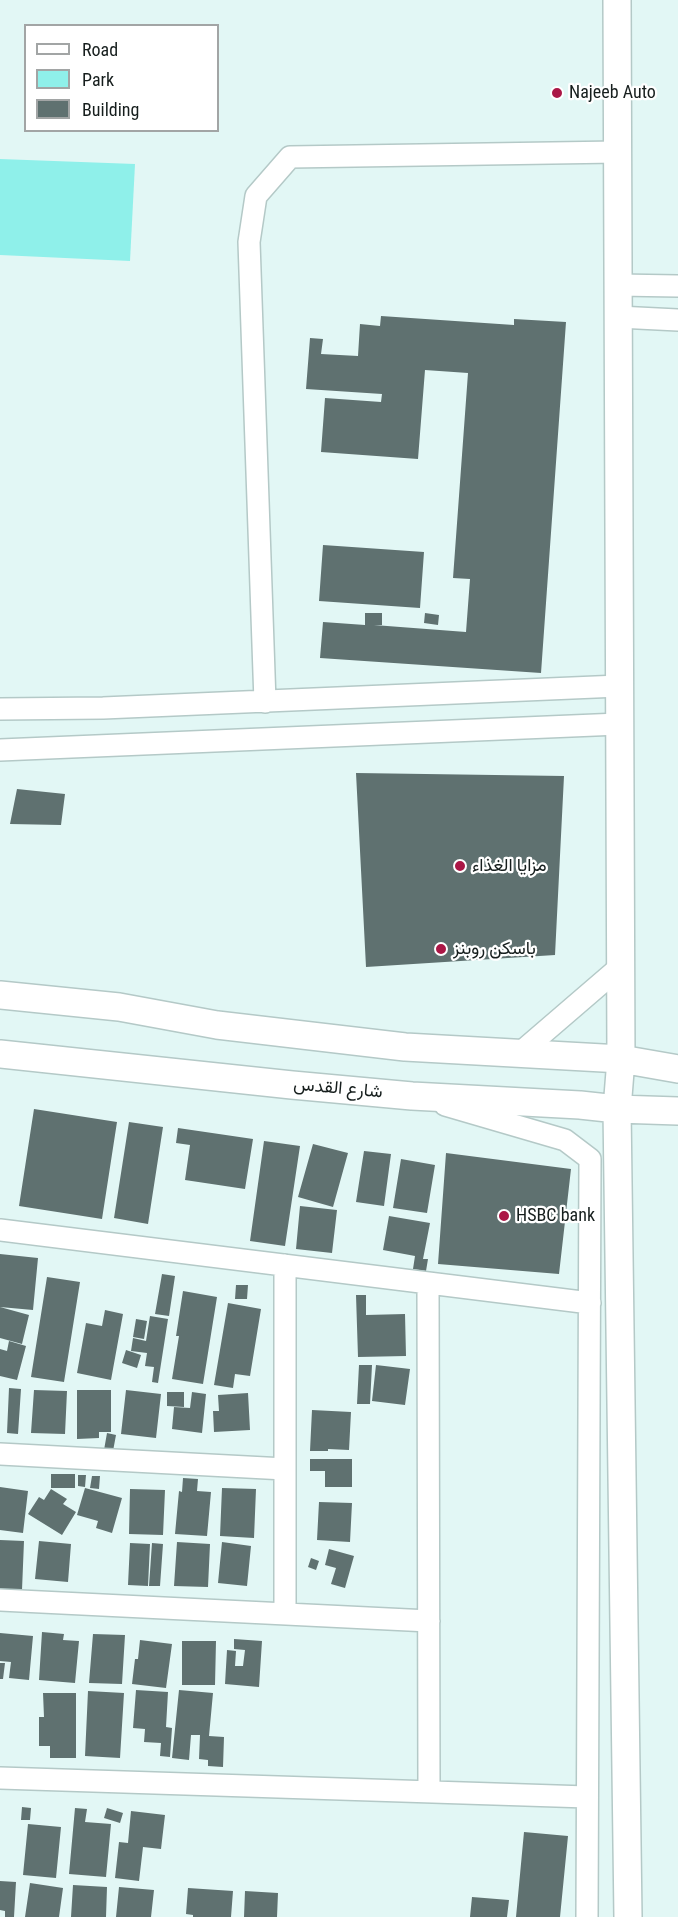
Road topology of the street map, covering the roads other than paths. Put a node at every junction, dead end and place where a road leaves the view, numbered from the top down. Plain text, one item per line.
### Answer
1 (616, 0) edge
2 (617, 152) junction
3 (618, 285) junction
4 (678, 286) edge
5 (618, 317) junction
6 (678, 320) edge
7 (619, 686) junction
8 (265, 702) junction
9 (0, 709) edge
10 (620, 724) junction
11 (0, 750) edge
12 (620, 967) junction
13 (0, 995) edge
14 (520, 1053) junction
15 (0, 1054) edge
16 (621, 1059) junction
17 (678, 1069) edge
18 (412, 1096) junction
19 (617, 1109) junction
20 (678, 1111) edge
21 (0, 1230) edge
22 (285, 1266) junction
23 (428, 1283) junction
24 (590, 1303) junction
25 (0, 1454) edge
26 (285, 1469) junction
27 (0, 1600) edge
28 (285, 1614) junction
29 (429, 1621) junction
30 (0, 1778) edge
31 (429, 1792) junction
32 (587, 1797) junction
33 (587, 1917) edge
34 (628, 1917) edge

1 - 2 main road
2 - 3 main road
2 - 8 street
3 - 4 street
3 - 5 main road
5 - 6 street
5 - 7 main road
7 - 8 street
7 - 10 main road
8 - 9 street
10 - 11 street
10 - 12 main road
12 - 14 street
12 - 16 main road
13 - 14 main road
14 - 16 main road
15 - 18 main road, شارع القدس
16 - 17 main road
16 - 19 main road
18 - 19 main road, شارع القدس
18 - 24 street
19 - 20 main road, شارع القدس
19 - 34 main road
21 - 22 street
22 - 23 street
22 - 26 street
23 - 24 street
23 - 29 street
24 - 32 street
25 - 26 street
26 - 28 street
27 - 28 street
28 - 29 street
29 - 31 street
30 - 31 street
31 - 32 street
32 - 33 street

